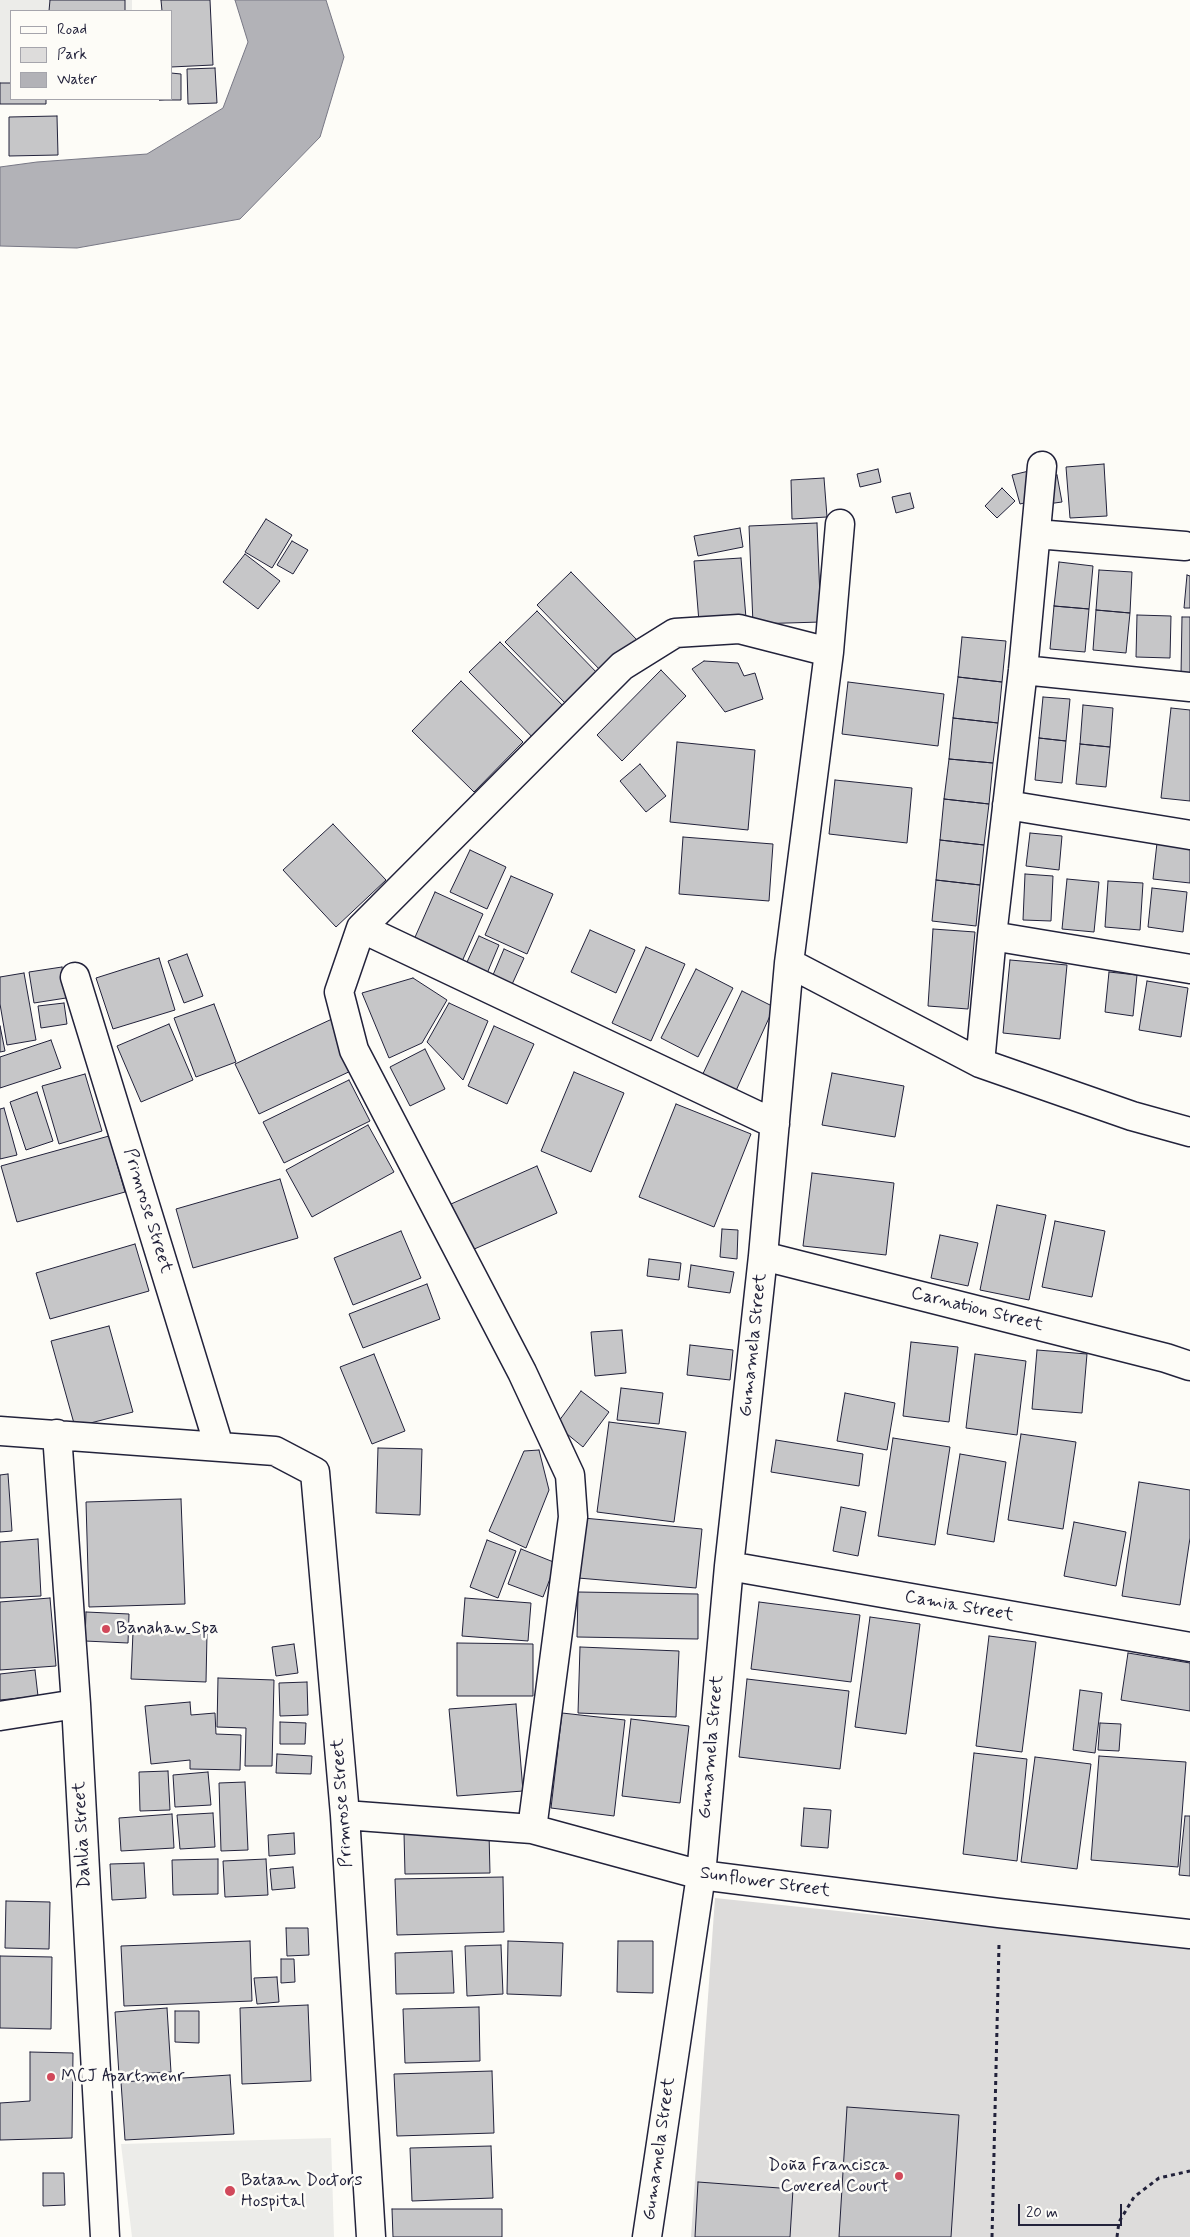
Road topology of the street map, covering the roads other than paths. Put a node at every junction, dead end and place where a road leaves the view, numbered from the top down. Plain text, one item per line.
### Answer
1 (1042, 466) dead end
2 (840, 524) dead end
3 (1036, 534) junction
4 (1185, 546) dead end
5 (830, 652) junction
6 (1023, 670) junction
7 (1190, 687) edge
8 (1007, 805) junction
9 (1190, 835) edge
10 (361, 928) junction
11 (992, 936) junction
12 (790, 963) junction
13 (1190, 969) edge
14 (75, 977) dead end
15 (980, 1062) junction
16 (775, 1124) junction
17 (1190, 1132) edge
18 (763, 1256) junction
19 (1190, 1366) edge
20 (0, 1431) edge
21 (57, 1434) junction
22 (219, 1446) junction
23 (729, 1566) junction
24 (1190, 1647) edge
25 (76, 1704) junction
26 (0, 1716) edge
27 (345, 1815) junction
28 (532, 1829) junction
29 (700, 1875) junction
30 (1190, 1934) edge
31 (105, 2237) edge
32 (371, 2237) edge
33 (647, 2237) edge

1 - 3 street
2 - 5 street, Gumamela Street
3 - 4 street
3 - 6 street
5 - 10 street
5 - 12 street, Gumamela Street
6 - 7 street
6 - 8 street
8 - 9 street
8 - 11 street
10 - 16 street
10 - 28 street
11 - 13 street
11 - 15 street
12 - 15 street
12 - 16 street, Gumamela Street
14 - 22 street, Primrose Street
15 - 17 street
16 - 18 street, Gumamela Street
18 - 19 street, Carnation Street
18 - 23 street, Gumamela Street
20 - 21 street, Primrose Street
21 - 22 street, Primrose Street
21 - 25 street, Dahlia Street
22 - 27 street, Primrose Street
23 - 24 street, Camia Street
23 - 29 street, Gumamela Street
25 - 26 street
25 - 31 street, Dahlia Street
27 - 28 street, Sunflower Street
27 - 32 street, Primrose Street
28 - 29 street, Sunflower Street
29 - 30 street, Sunflower Street
29 - 33 street, Gumamela Street

